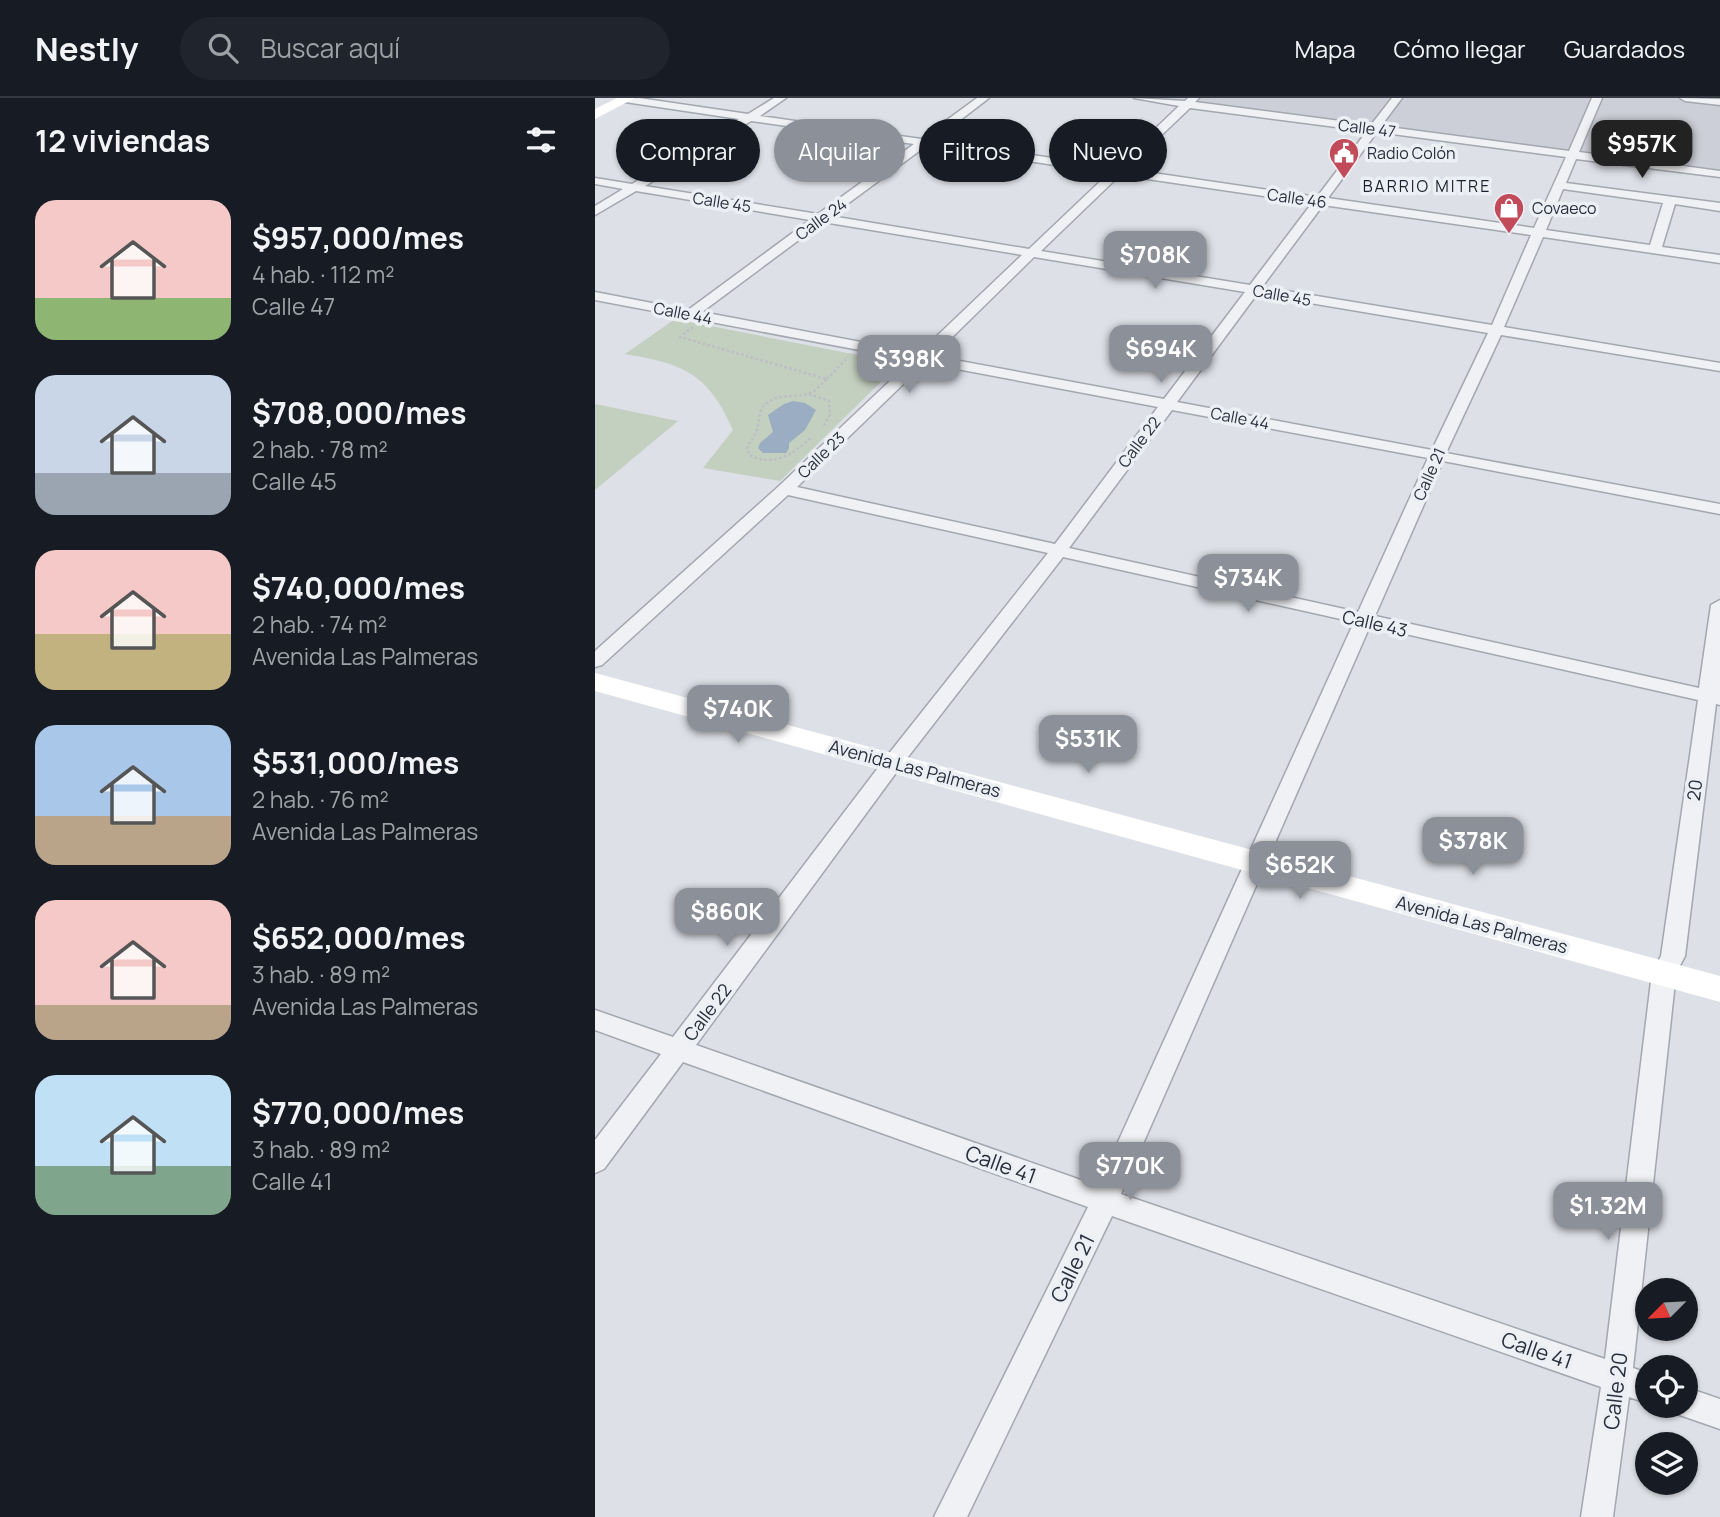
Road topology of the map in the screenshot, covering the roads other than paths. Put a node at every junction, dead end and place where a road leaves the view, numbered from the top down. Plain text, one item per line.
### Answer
1 (781, 98) edge
2 (985, 98) edge
3 (1139, 98) edge
4 (1397, 98) edge
5 (1597, 98) edge
6 (1685, 98) edge
7 (626, 99) edge
8 (1191, 101) edge
9 (1720, 102) edge
10 (595, 115) edge
11 (749, 118) junction
12 (956, 119) edge
13 (1167, 124) edge
14 (1374, 129) junction
15 (919, 142) edge
16 (919, 146) edge
17 (1571, 155) junction
18 (1720, 174) edge
19 (1167, 178) edge
20 (595, 181) edge
21 (1106, 182) edge
22 (1559, 186) junction
23 (632, 187) junction
24 (1320, 201) junction
25 (1670, 201) junction
26 (1720, 207) edge
27 (595, 211) edge
28 (821, 218) junction
29 (1539, 232) junction
30 (1655, 250) junction
31 (1032, 253) junction
32 (1720, 259) edge
33 (1253, 290) junction
34 (595, 296) edge
35 (699, 316) junction
36 (1496, 331) junction
37 (922, 358) junction
38 (1720, 367) edge
39 (1168, 405) junction
40 (1437, 456) junction
41 (785, 489) junction
42 (1720, 509) edge
43 (1059, 551) junction
44 (1720, 605) edge
45 (1364, 621) junction
46 (595, 663) edge
47 (595, 682) edge
48 (1713, 698) edge
49 (899, 756) junction
50 (1258, 855) junction
51 (1668, 965) junction
52 (1720, 970) edge
53 (1720, 989) edge
54 (595, 1020) edge
55 (680, 1049) junction
56 (595, 1161) edge
57 (1105, 1200) junction
58 (1617, 1378) junction
59 (1635, 1384) edge
60 (1698, 1406) edge
61 (1720, 1414) edge
62 (950, 1517) edge
63 (1597, 1517) edge

1 - 11 street
2 - 12 street, Calle 24
3 - 8 street, Calle 47
4 - 14 street, Calle 22
5 - 17 street, Calle 21
6 - 9 street
7 - 10 main road
7 - 11 street, Calle 46
8 - 13 street, Calle 23
8 - 14 street, Calle 47
11 - 15 street, Calle 46
11 - 23 street
14 - 17 street, Calle 47
14 - 24 street, Calle 22
16 - 28 street, Calle 24
17 - 18 street, Calle 47
17 - 22 street, Calle 21
19 - 24 street, Calle 46
20 - 23 street, Calle 45
21 - 31 street, Calle 23
22 - 25 street
22 - 29 street, Calle 21
23 - 27 street
23 - 28 street, Calle 45
24 - 29 street, Calle 46
24 - 33 street, Calle 22
25 - 26 street
25 - 30 street
28 - 31 street, Calle 45
28 - 35 street, Calle 24
29 - 30 street, Calle 46
29 - 36 street, Calle 21
30 - 32 street, Calle 46
31 - 33 street, Calle 45
31 - 37 street, Calle 23
33 - 36 street, Calle 45
33 - 39 street, Calle 22
34 - 35 street, Calle 44
35 - 37 street, Calle 44
36 - 38 street, Calle 45
36 - 40 street, Calle 21
37 - 39 street, Calle 44
37 - 41 street, Calle 23
39 - 40 street, Calle 44
39 - 43 street, Calle 22
40 - 42 street, Calle 44
40 - 45 street, Calle 21
41 - 43 street, Calle 43
41 - 46 street, Calle 23
43 - 45 street, Calle 43
43 - 49 street, Calle 22
44 - 48 street, 20
45 - 48 street, Calle 43
45 - 50 street, Calle 21
46 - 49 main road, Avenida Las Palmeras
47 - 49 main road, Avenida Las Palmeras
48 - 51 street, 20
49 - 50 main road, Avenida Las Palmeras
49 - 55 street, Calle 22
50 - 51 main road, Avenida Las Palmeras
50 - 57 street, Calle 21
51 - 52 main road, Avenida Las Palmeras
51 - 53 main road, Avenida Las Palmeras
51 - 58 street, Calle 20
54 - 55 street, Calle 41
55 - 56 street, Calle 22
55 - 57 street, Calle 41
57 - 58 street, Calle 41
57 - 62 street, Calle 21
58 - 59 street, Calle 41
58 - 63 street, Calle 20
60 - 61 street

